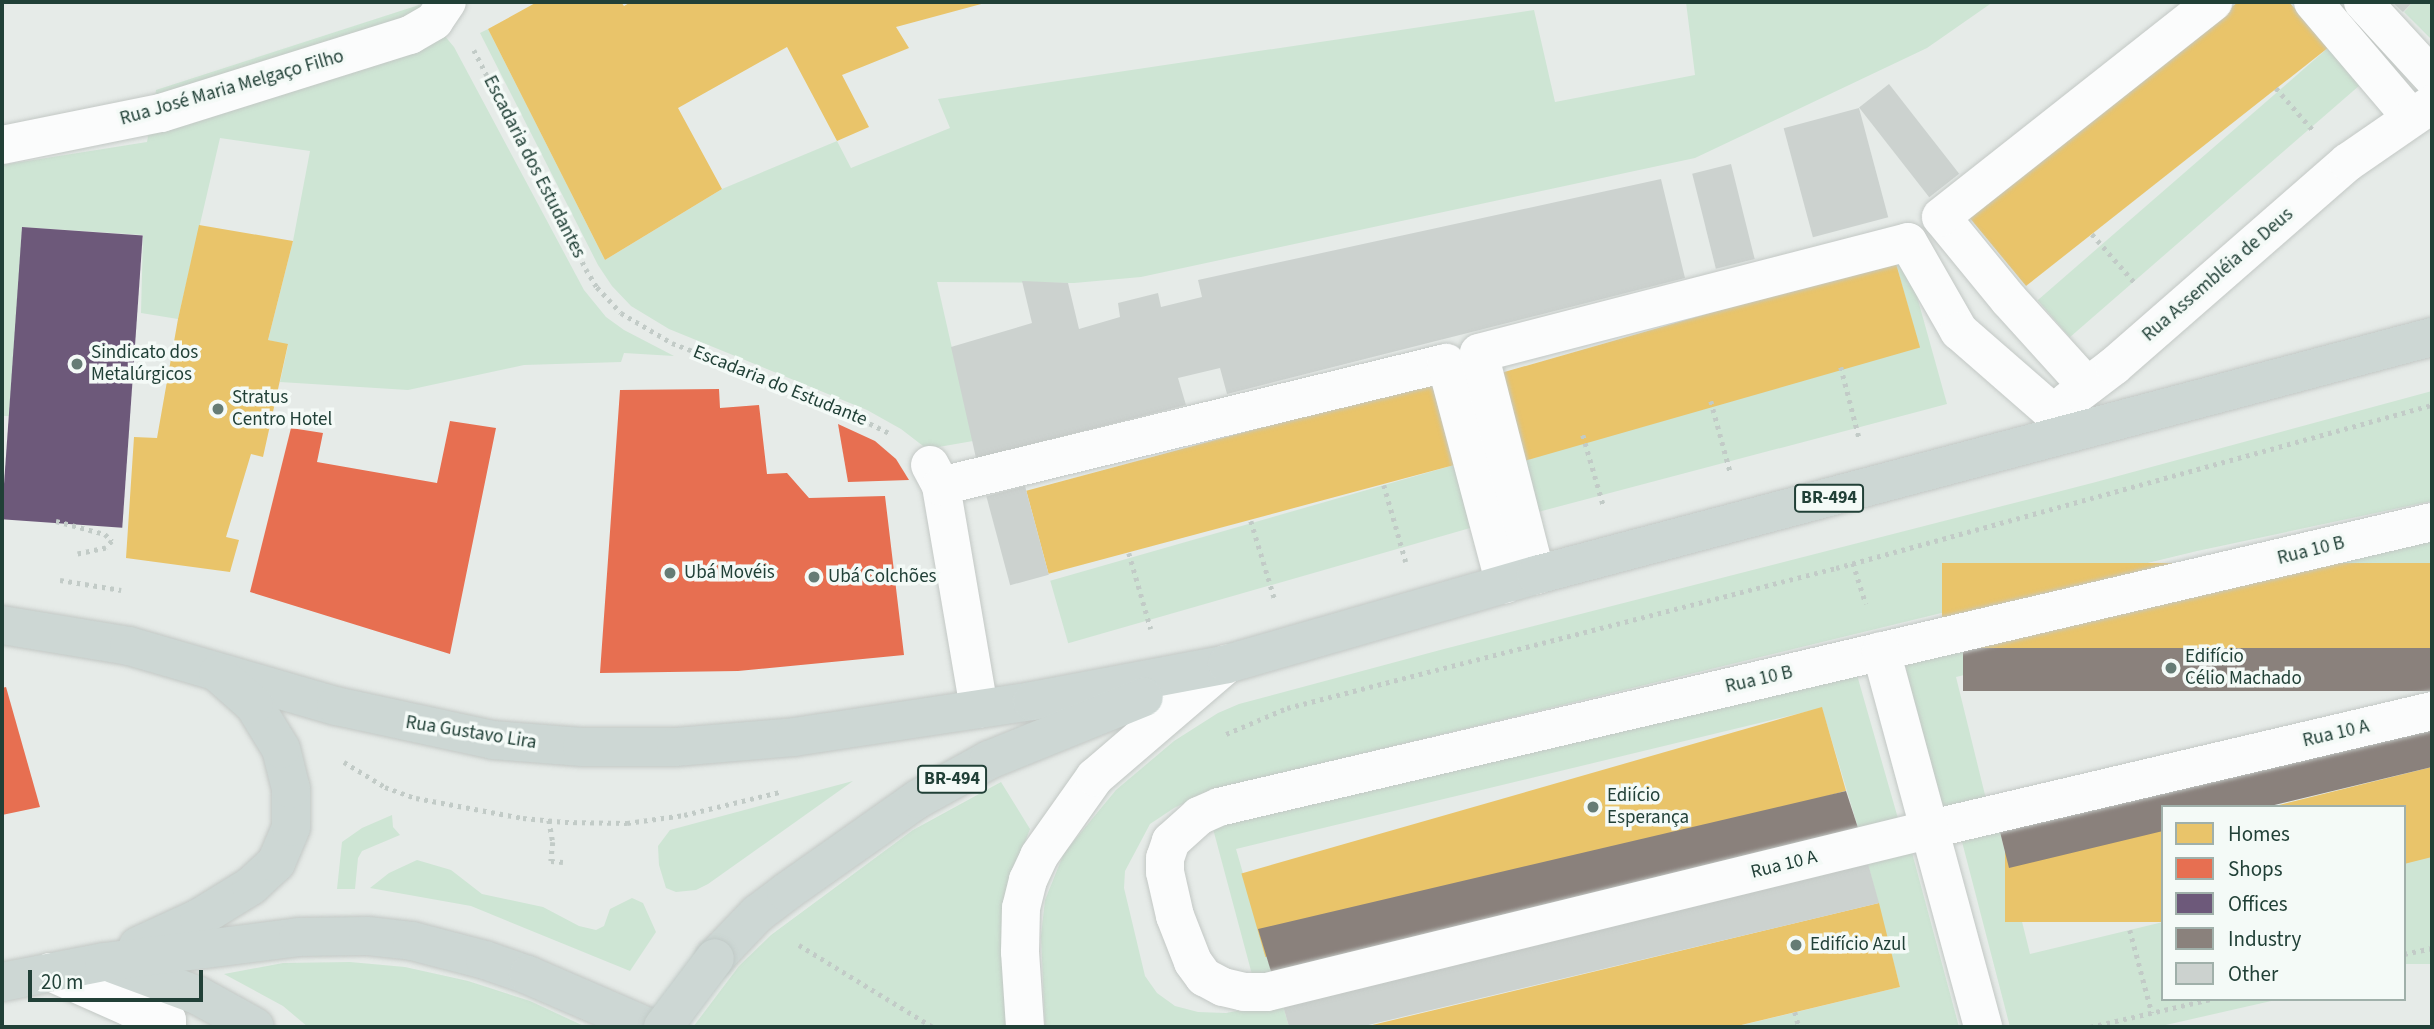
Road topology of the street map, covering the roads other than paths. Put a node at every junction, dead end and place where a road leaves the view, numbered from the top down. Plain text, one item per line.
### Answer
1 (447, 2) edge
2 (2213, 2) edge
3 (2313, 2) edge
4 (2363, 2) edge
5 (2432, 77) edge
6 (2421, 110) edge
7 (2, 145) edge
8 (2432, 337) edge
9 (2087, 386) junction
10 (2053, 413) junction
11 (2006, 451) junction
12 (1487, 459) junction
13 (2432, 522) edge
14 (1521, 580) junction
15 (2, 625) edge
16 (1881, 651) junction
17 (1227, 664) junction
18 (213, 669) junction
19 (979, 709) junction
20 (2432, 711) edge
21 (1931, 829) junction
22 (1175, 916) joint
23 (104, 962) junction
24 (50, 972) junction
25 (2, 982) edge
26 (167, 1027) edge
27 (255, 1027) edge
28 (648, 1027) edge
29 (663, 1027) edge
30 (1025, 1027) edge
31 (1983, 1027) edge

1 - 7 street, Rua José Maria Melgaço Filho
2 - 9 street
3 - 6 street
4 - 5 street
6 - 9 street, Rua Assembléia de Deus
8 - 11 main road, BR-494
9 - 10 street, Rua Assembléia de Deus
10 - 11 street, Rua Assembléia de Deus
10 - 12 street
11 - 14 main road, BR-494
12 - 14 street
12 - 19 street
13 - 16 street, Rua 10 B
14 - 17 main road, BR-494
15 - 18 main road, Rua Gustavo Lira
16 - 21 street
16 - 22 street, Rua 10 B
17 - 19 main road, Rua Gustavo Lira
17 - 29 main road, BR-494, bridge
17 - 30 street
18 - 19 main road, Rua Gustavo Lira
18 - 23 main road, Rua Gustavo Lira
20 - 21 street, Rua 10 A
21 - 22 street, Rua 10 A
21 - 31 street
23 - 24 main road
23 - 27 main road
23 - 28 main road
24 - 25 main road
24 - 26 street

